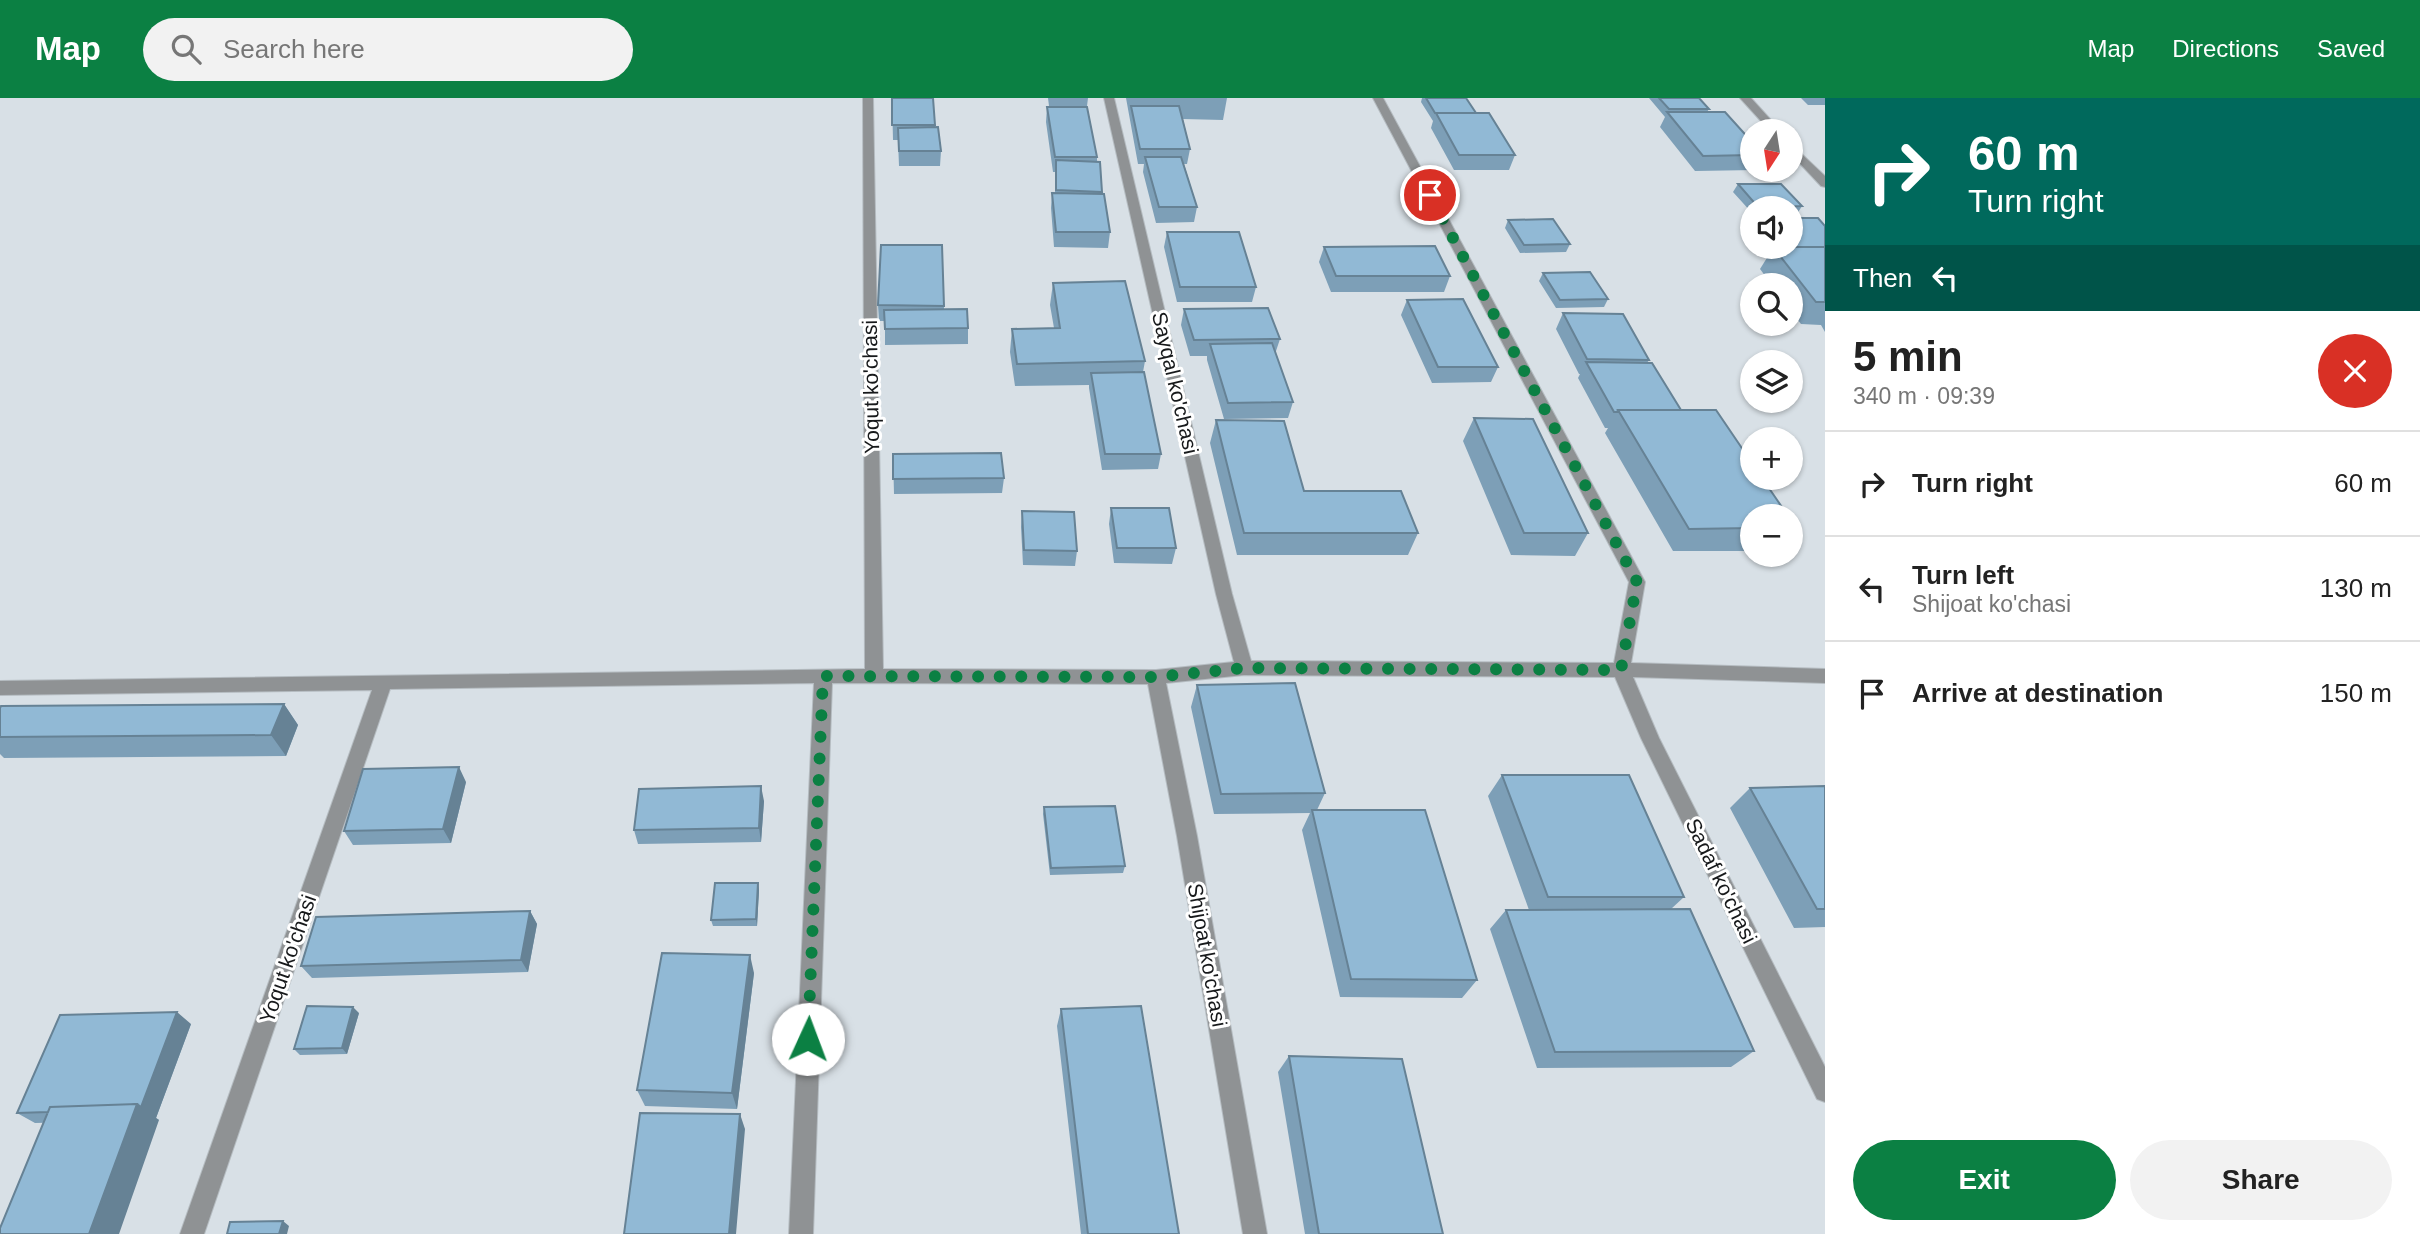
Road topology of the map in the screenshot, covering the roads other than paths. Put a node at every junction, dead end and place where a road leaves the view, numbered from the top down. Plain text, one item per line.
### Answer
1 (868, 98) edge
2 (1109, 98) edge
3 (1378, 98) edge
4 (1745, 98) edge
5 (1765, 119) edge
6 (1803, 160) edge
7 (1825, 183) edge
8 (1244, 668) junction
9 (1621, 670) junction
10 (823, 676) junction
11 (874, 676) junction
12 (1825, 676) edge
13 (1156, 677) junction
14 (383, 684) junction
15 (0, 688) edge
16 (1825, 1091) edge
17 (192, 1234) edge
18 (800, 1234) edge
19 (1255, 1234) edge

1 - 11 street, Yoqut ko'chasi
2 - 8 street, Sayqal ko'chasi
3 - 9 street
4 - 5 street
6 - 7 street
8 - 9 street
8 - 13 street
9 - 12 street
9 - 16 street, Sadaf ko'chasi
10 - 11 street
10 - 14 street
10 - 18 street
11 - 13 street
13 - 19 street, Shijoat ko'chasi
14 - 15 street
14 - 17 street, Yoqut ko'chasi

